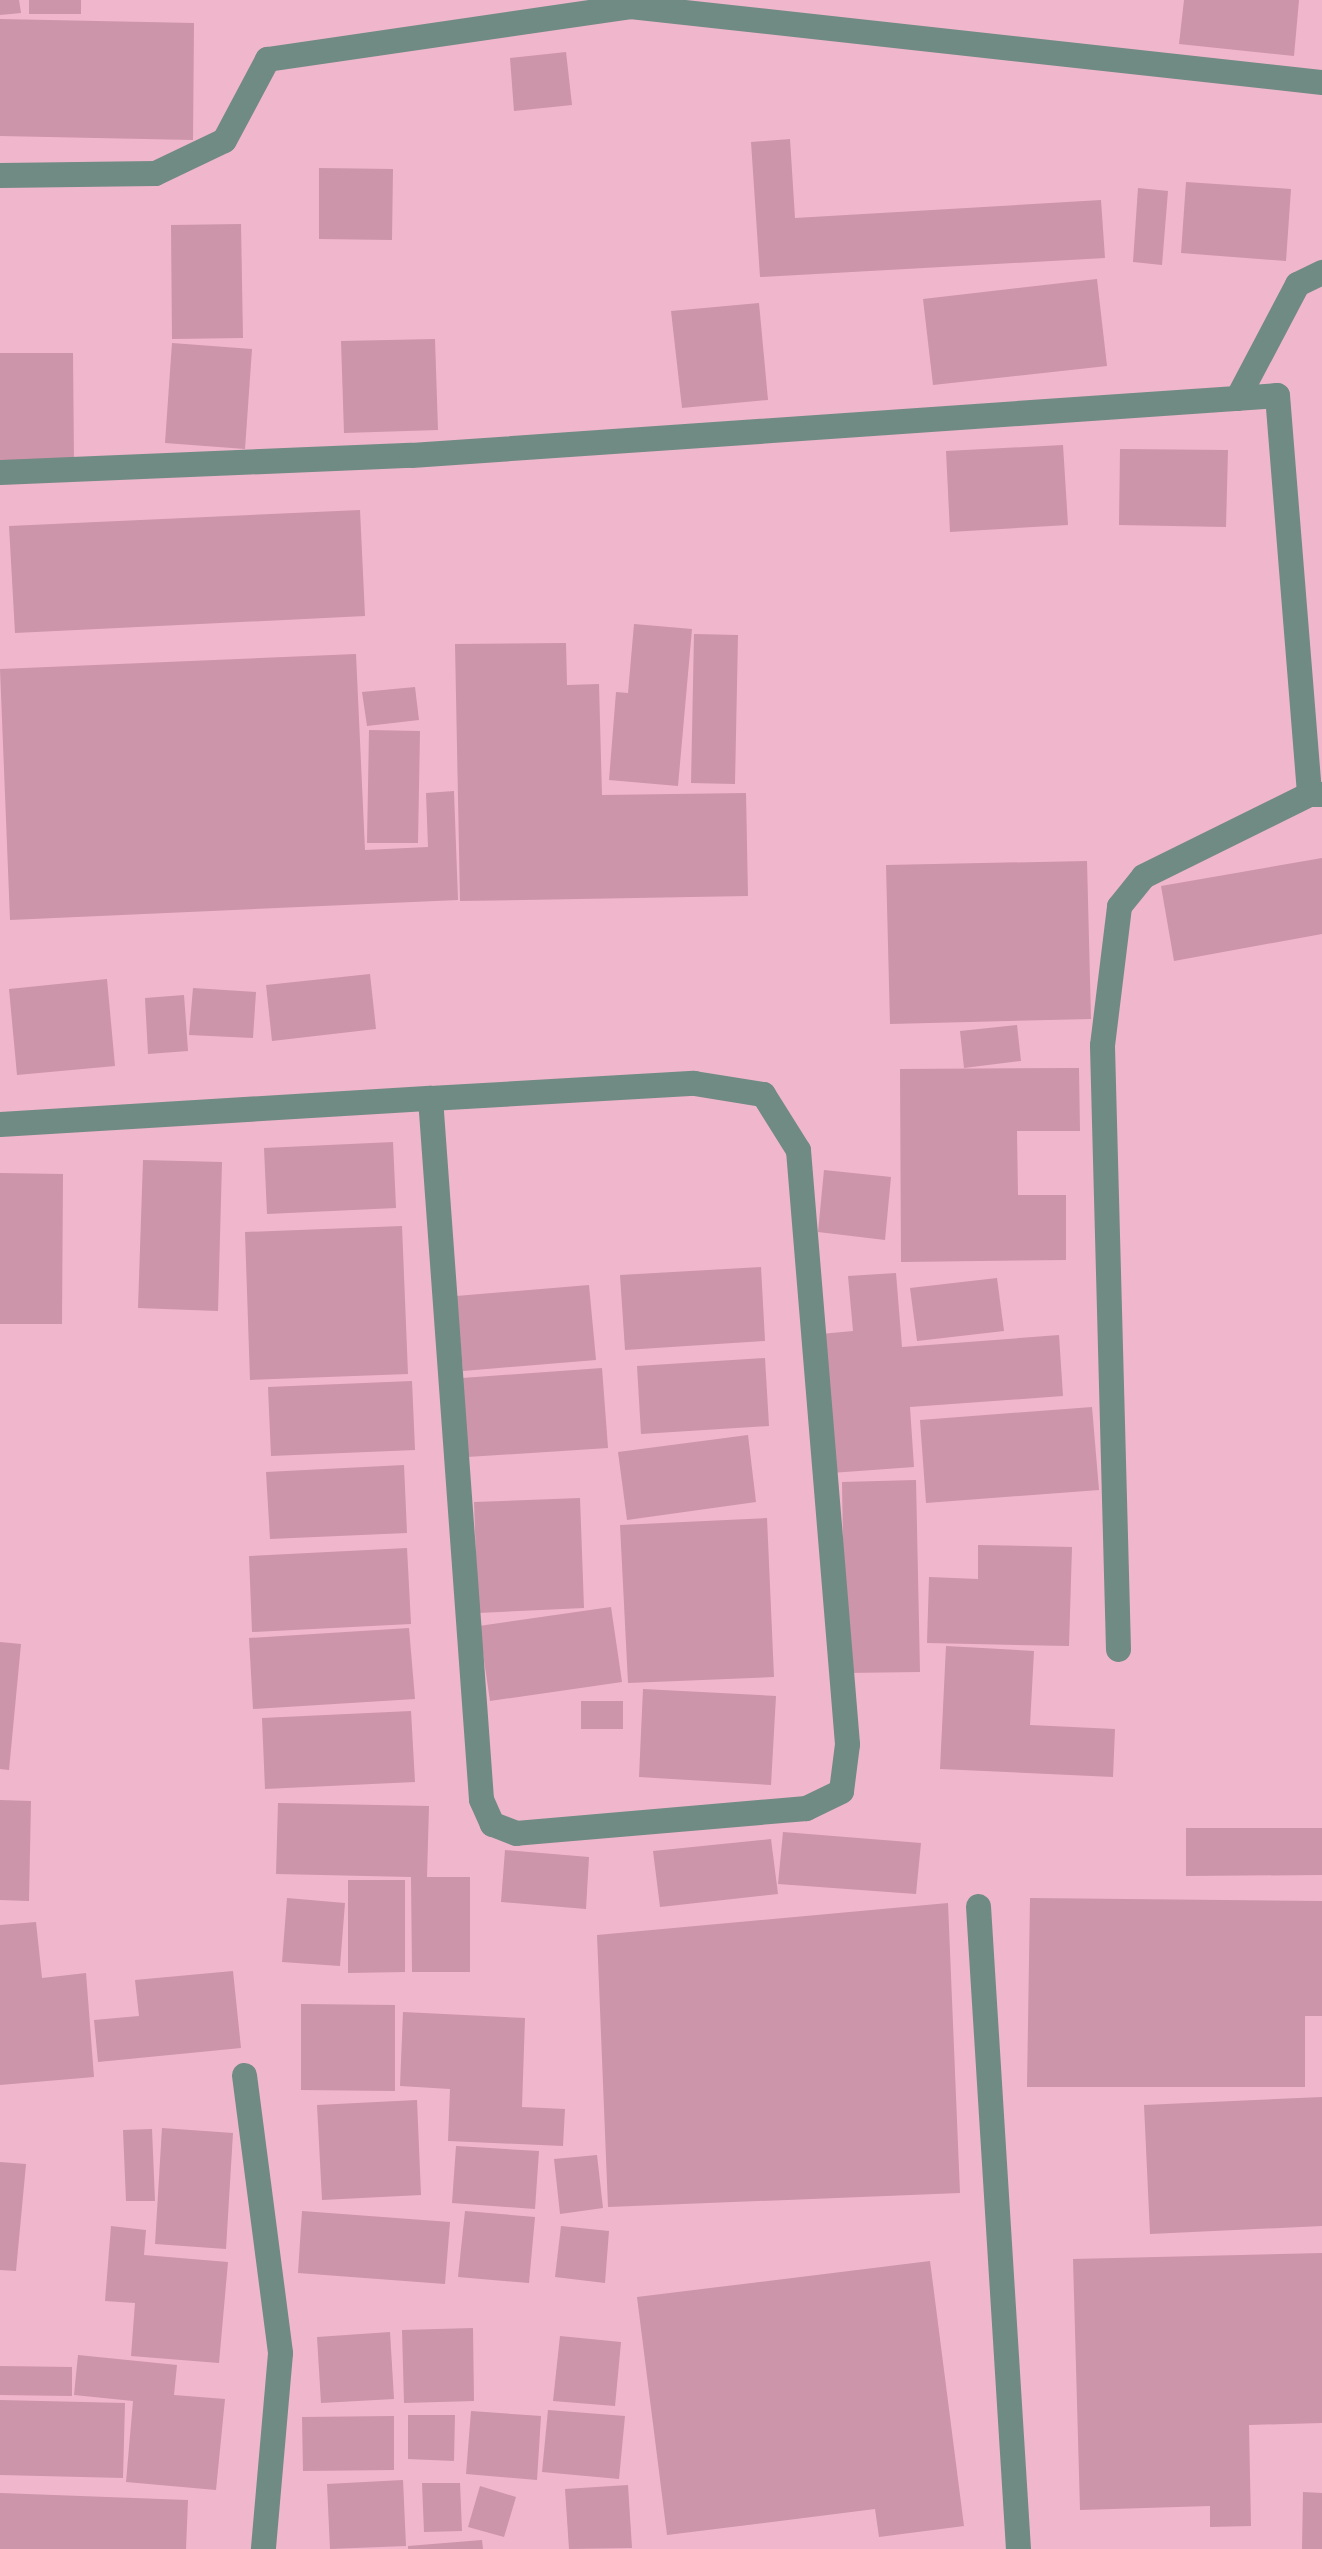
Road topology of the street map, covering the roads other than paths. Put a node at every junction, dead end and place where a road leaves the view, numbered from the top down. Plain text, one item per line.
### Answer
1 (1322, 82) edge
2 (0, 175) edge
3 (1322, 272) edge
4 (1238, 398) junction
5 (0, 472) edge
6 (1315, 794) edge
7 (430, 1098) junction
8 (0, 1124) edge
9 (1118, 1649) dead end
10 (978, 1906) dead end
11 (244, 2075) dead end
12 (263, 2549) edge
13 (1018, 2549) edge

1 - 2 street
3 - 4 street
4 - 5 street
4 - 6 street
6 - 9 street
7 - 7 street
7 - 8 street
10 - 13 street
11 - 12 street

